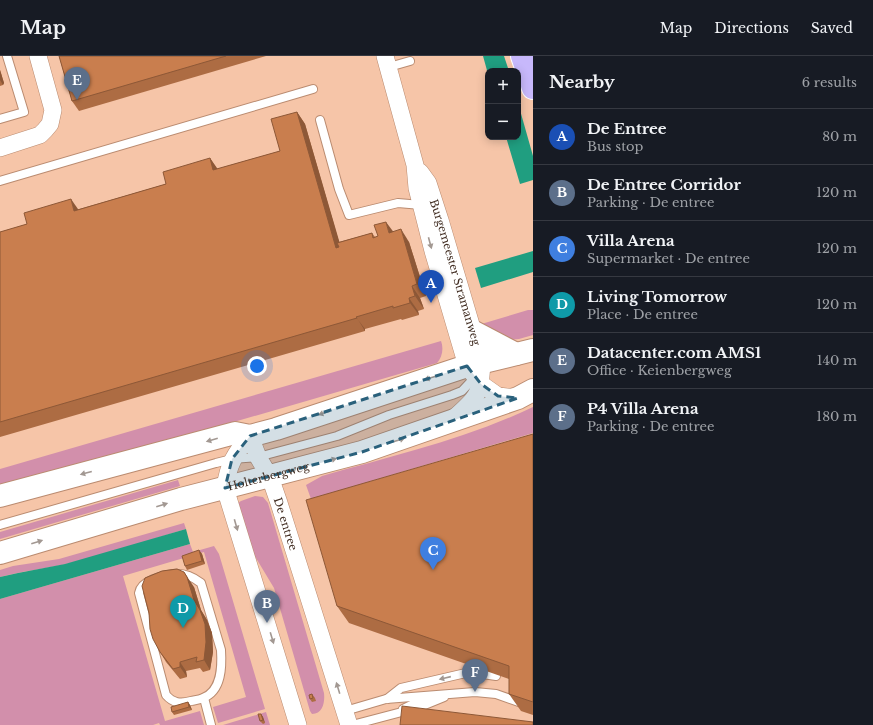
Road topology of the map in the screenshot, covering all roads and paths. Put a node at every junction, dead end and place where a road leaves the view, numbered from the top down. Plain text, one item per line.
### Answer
1 (7, 56) edge
2 (38, 56) edge
3 (522, 56) edge
4 (410, 61) dead end
5 (387, 62) edge
6 (533, 88) edge
7 (313, 89) dead end
8 (0, 119) edge
9 (320, 120) dead end
10 (0, 148) edge
11 (415, 165) junction
12 (0, 181) edge
13 (421, 205) junction
14 (474, 332) junction
15 (525, 352) edge
16 (476, 372) junction
17 (462, 390) junction
18 (526, 394) edge
19 (448, 424) junction
20 (250, 436) junction
21 (258, 457) junction
22 (232, 459) junction
23 (270, 476) junction
24 (226, 488) junction
25 (0, 496) edge
26 (0, 525) edge
27 (0, 553) edge
28 (496, 676) edge
29 (450, 694) junction
30 (204, 698) junction
31 (386, 699) junction
32 (533, 707) edge
33 (348, 720) edge
34 (211, 725) edge
35 (298, 725) edge

1 - 8 lane
2 - 10 street
3 - 6 main road
4 - 5 lane
5 - 11 street, Burgemeester Stramanweg
7 - 12 lane
9 - 13 lane
11 - 13 street, Burgemeester Stramanweg
11 - 14 street, Burgemeester Stramanweg
13 -> 16 street, Burgemeester Stramanweg
14 - 15 main road
14 - 16 street, Burgemeester Stramanweg
15 - 16 main road, Holterbergweg
16 - 17 lane
16 - 17 lane, Holterbergweg
16 - 18 street
16 - 19 street
16 -> 20 main road, Holterbergweg
17 - 21 lane, Holterbergweg
18 - 19 main road, Holterbergweg
23 -> 19 main road, Holterbergweg
20 - 21 street, De entree
20 - 22 street
20 -> 25 main road, Holterbergweg
21 - 22 lane, Holterbergweg
21 - 23 street, De entree
22 - 24 street
22 - 26 lane, Holterbergweg
23 - 24 main road, Holterbergweg
33 -> 23 street, De entree
27 -> 24 main road, Holterbergweg
24 -> 35 street
28 -> 31 lane
29 - 31 lane
29 - 32 lane
29 - 33 lane
30 - 30 lane
30 - 34 lane
31 - 33 lane

